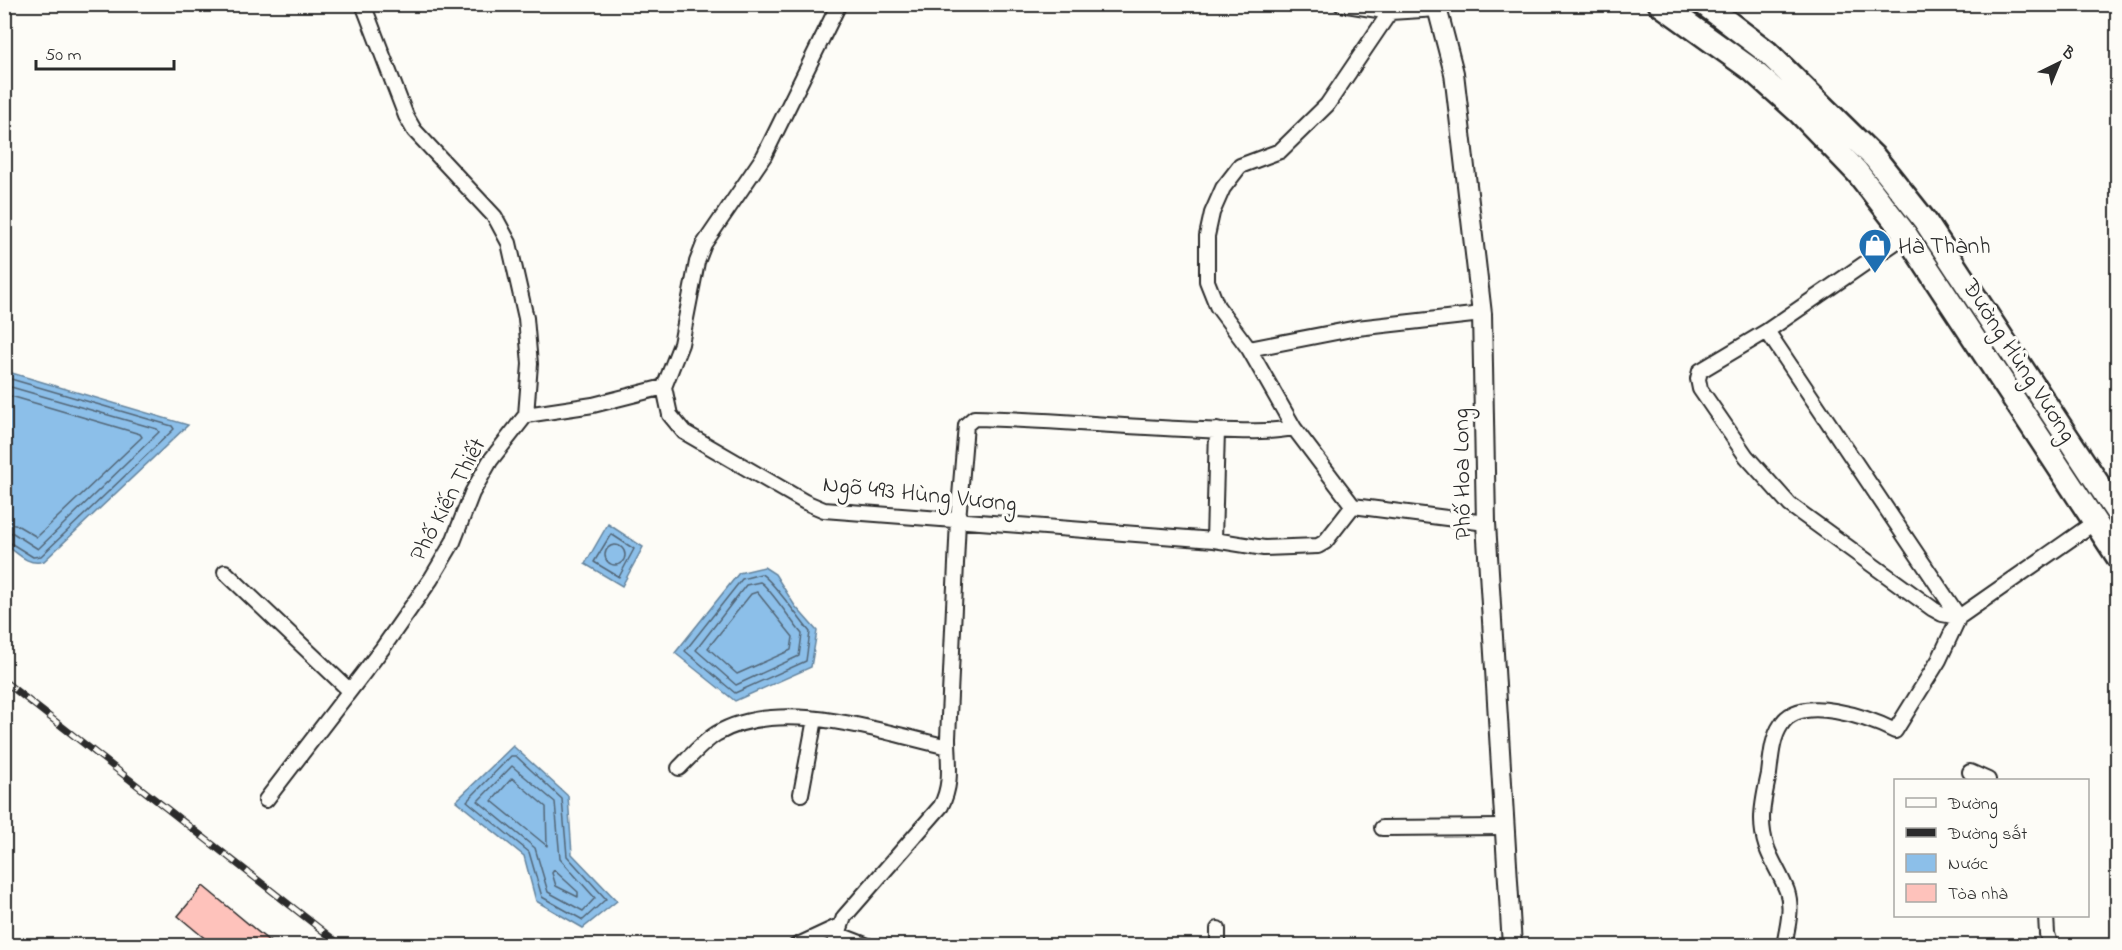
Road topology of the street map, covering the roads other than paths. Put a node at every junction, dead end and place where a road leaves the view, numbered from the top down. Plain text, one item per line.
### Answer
1 (363, 4) edge
2 (839, 4) edge
3 (1341, 4) edge
4 (1660, 4) edge
5 (1704, 4) edge
6 (1437, 7) edge
7 (1390, 12) junction
8 (1906, 235) junction
9 (1482, 314) junction
10 (1767, 331) junction
11 (1249, 349) junction
12 (664, 387) junction
13 (526, 415) junction
14 (1294, 428) junction
15 (1217, 430) junction
16 (1353, 506) junction
17 (2118, 514) edge
18 (958, 520) junction
19 (2095, 522) junction
20 (1486, 523) junction
21 (1214, 540) junction
22 (2118, 557) edge
23 (225, 572) dead end
24 (1959, 617) junction
25 (349, 690) junction
26 (815, 719) junction
27 (948, 747) junction
28 (679, 768) dead end
29 (1970, 772) dead end
30 (1986, 779) edge
31 (801, 794) dead end
32 (266, 800) dead end
33 (1503, 827) junction
34 (1382, 828) dead end
35 (2046, 917) edge
36 (1218, 929) dead end
37 (837, 935) edge
38 (796, 945) edge
39 (868, 945) edge
40 (1218, 945) edge
41 (1512, 945) edge
42 (1784, 945) edge
43 (2051, 945) edge

1 - 13 street
2 - 12 street
3 - 7 street
4 - 8 main road, Đường Hùng Vương
5 - 17 main road, Đường Hùng Vương
6 - 7 street
6 - 9 street, Phố Hoa Long
7 - 11 street
8 - 10 street
8 - 19 main road, Đường Hùng Vương
9 - 11 street
9 - 20 street, Phố Hoa Long
10 - 24 street
10 - 24 street
11 - 14 street
12 - 13 street
12 - 18 street, Ngõ 493 Hùng Vương
13 - 25 street, Phố Kiến Thiết
14 - 15 street
14 - 16 street
15 - 18 street
15 - 21 street
16 - 20 street
16 - 21 street, Ngõ 493 Hùng Vương
18 - 21 street, Ngõ 493 Hùng Vương
18 - 27 street
19 - 22 main road, Đường Hùng Vương
19 - 24 street
20 - 33 street, Phố Hoa Long
23 - 25 street
24 - 42 street
25 - 32 street, Phố Kiến Thiết
26 - 27 street
26 - 28 street
26 - 31 street
27 - 37 street
29 - 30 street
33 - 34 street
33 - 41 street, Phố Hoa Long
35 - 43 street
36 - 40 street
37 - 38 street
37 - 39 street

